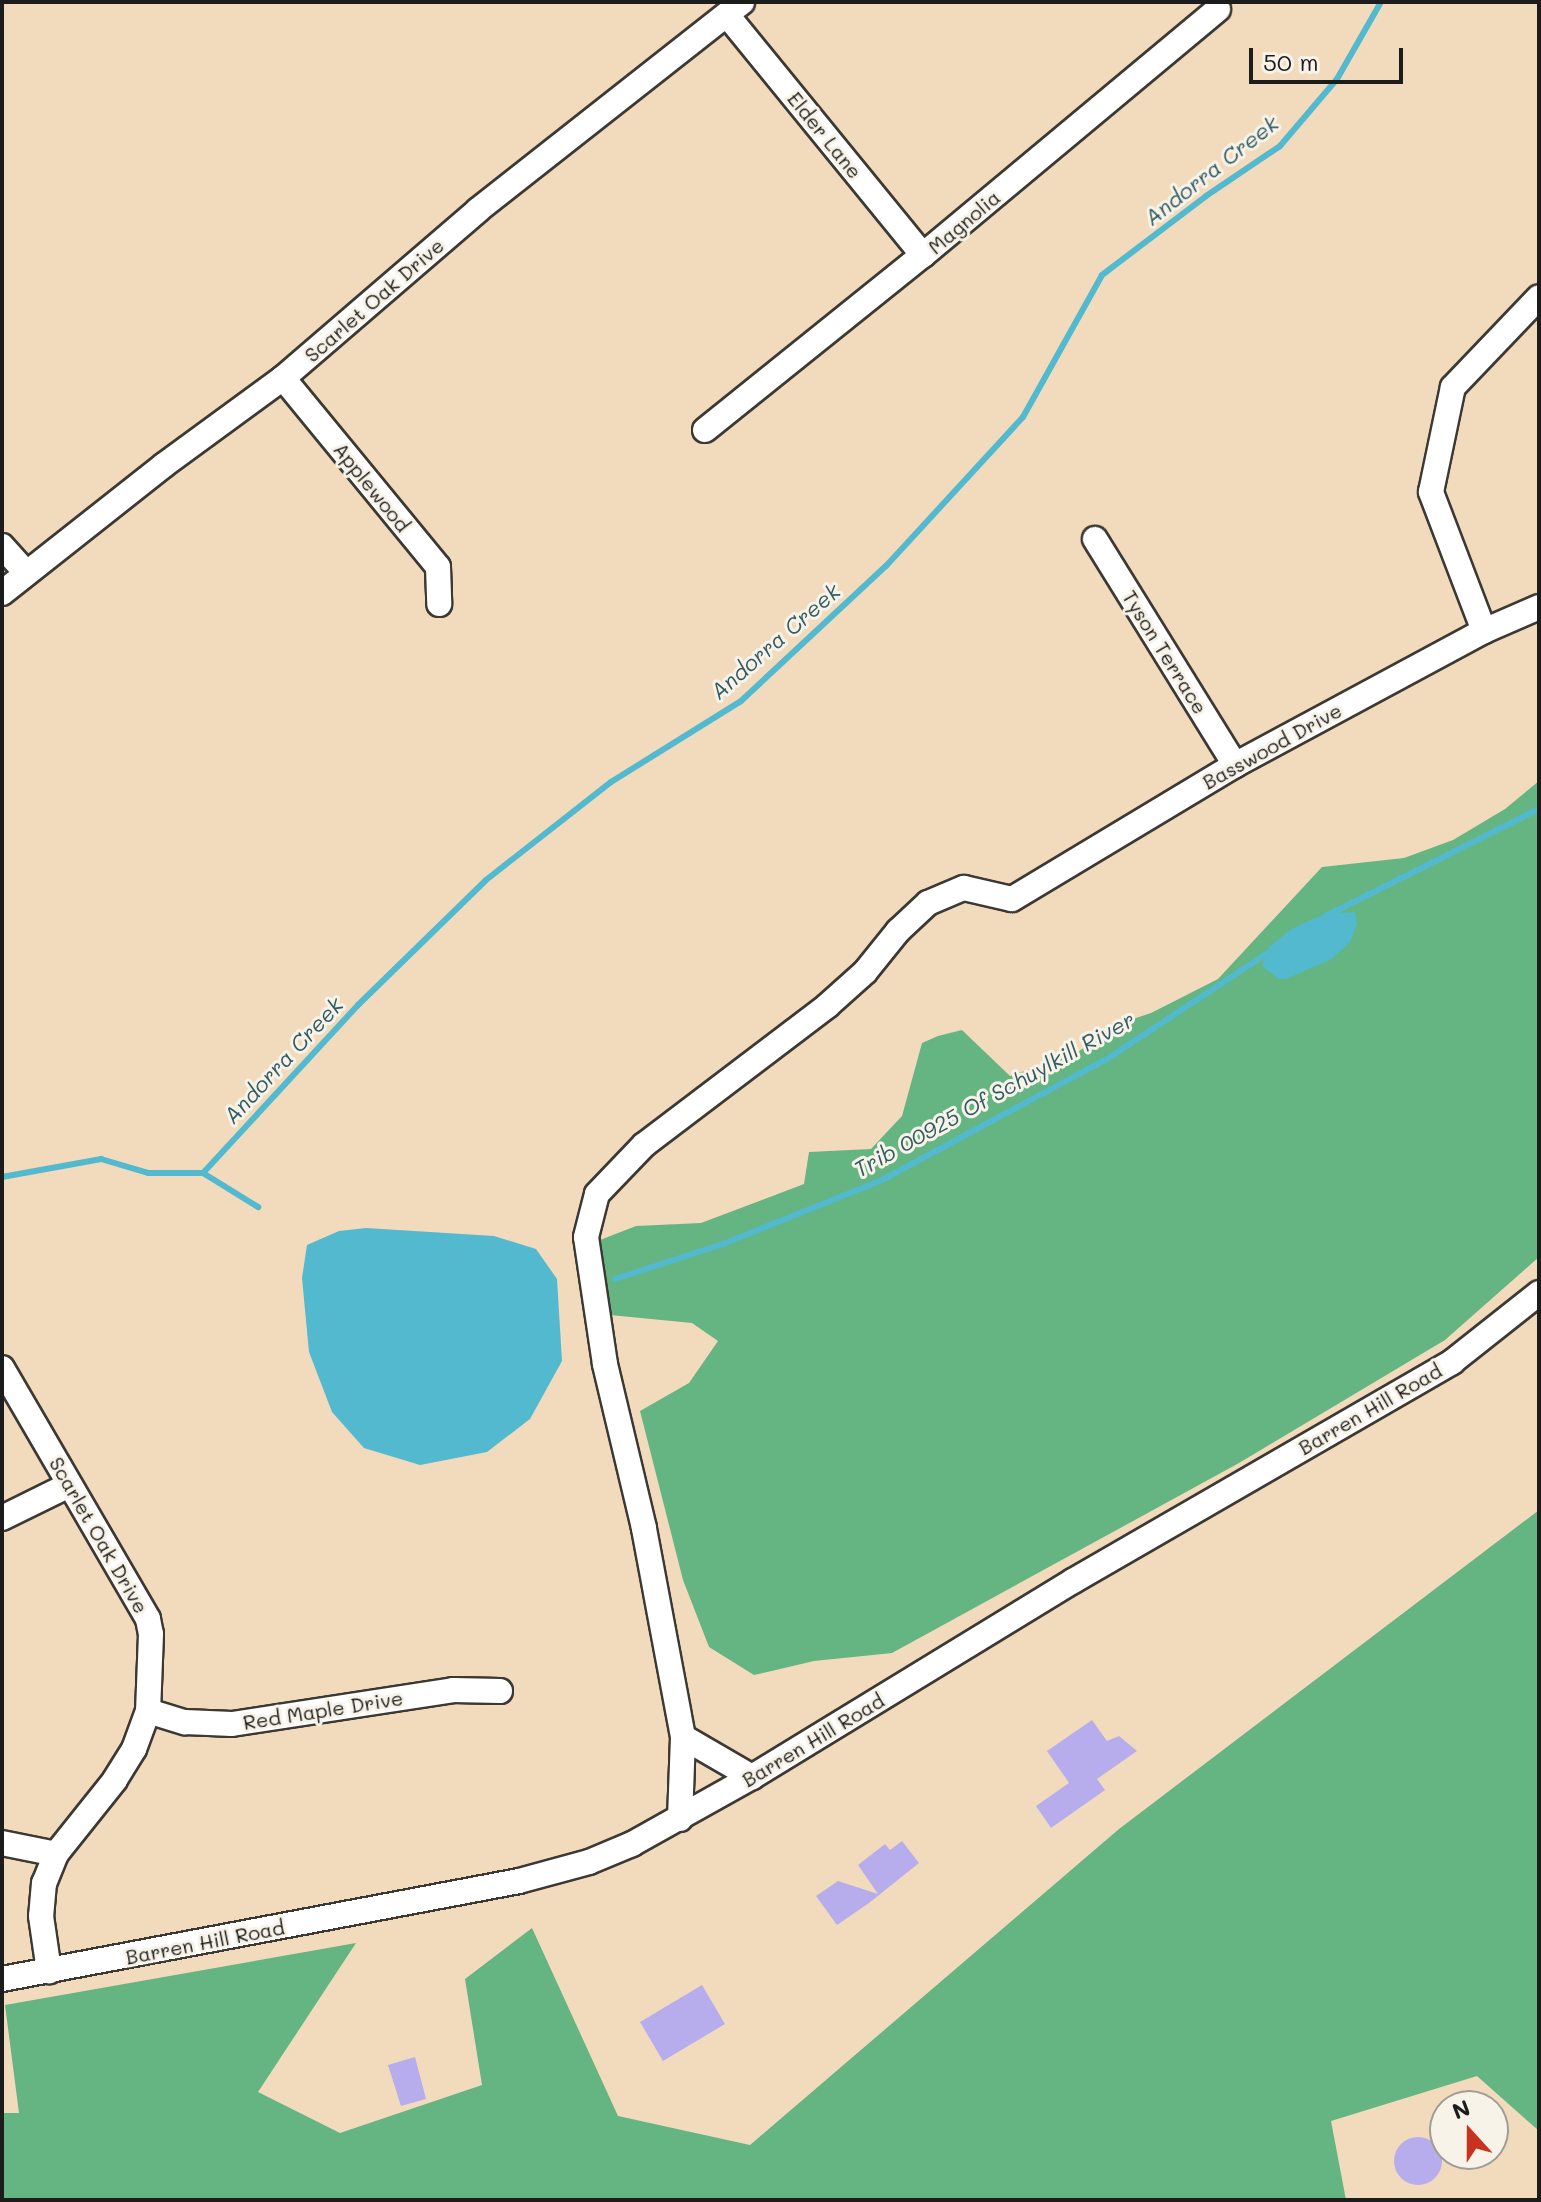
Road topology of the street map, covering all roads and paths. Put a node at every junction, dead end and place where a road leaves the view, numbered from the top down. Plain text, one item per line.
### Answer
1 (734, 8) edge
2 (1218, 9) dead end
3 (923, 255) junction
4 (1539, 297) edge
5 (283, 378) junction
6 (705, 430) dead end
7 (1095, 539) dead end
8 (2, 546) edge
9 (26, 573) junction
10 (2, 593) edge
11 (439, 604) dead end
12 (1539, 607) edge
13 (1484, 631) junction
14 (1235, 765) junction
15 (1539, 1293) edge
16 (2, 1368) edge
17 (69, 1485) junction
18 (2, 1518) edge
19 (500, 1691) dead end
20 (148, 1711) junction
21 (683, 1737) junction
22 (752, 1777) junction
23 (680, 1819) junction
24 (2, 1843) edge
25 (56, 1854) junction
26 (49, 1971) junction
27 (2, 1979) edge

1 - 3 street, Elder Lane
1 - 5 street, Scarlet Oak Drive
2 - 3 street, Magnolia
3 - 6 street, Magnolia
4 - 13 street
5 - 9 street, Scarlet Oak Drive
5 - 11 street, Applewood
7 - 14 street, Tyson Terrace
8 - 9 street
9 - 10 street, Scarlet Oak Drive
12 - 13 street, Basswood Drive
13 - 14 street, Basswood Drive
14 - 21 street, Basswood Drive
15 - 22 street, Barren Hill Road
16 - 17 street, Scarlet Oak Drive
17 - 18 street
17 - 20 street, Scarlet Oak Drive
19 - 20 street, Red Maple Drive
20 - 25 street, Scarlet Oak Drive
21 - 22 street
21 - 23 street
22 - 23 street, Barren Hill Road
23 - 26 street, Barren Hill Road
24 - 25 street
25 - 26 street, Scarlet Oak Drive
26 - 27 street, Barren Hill Road

